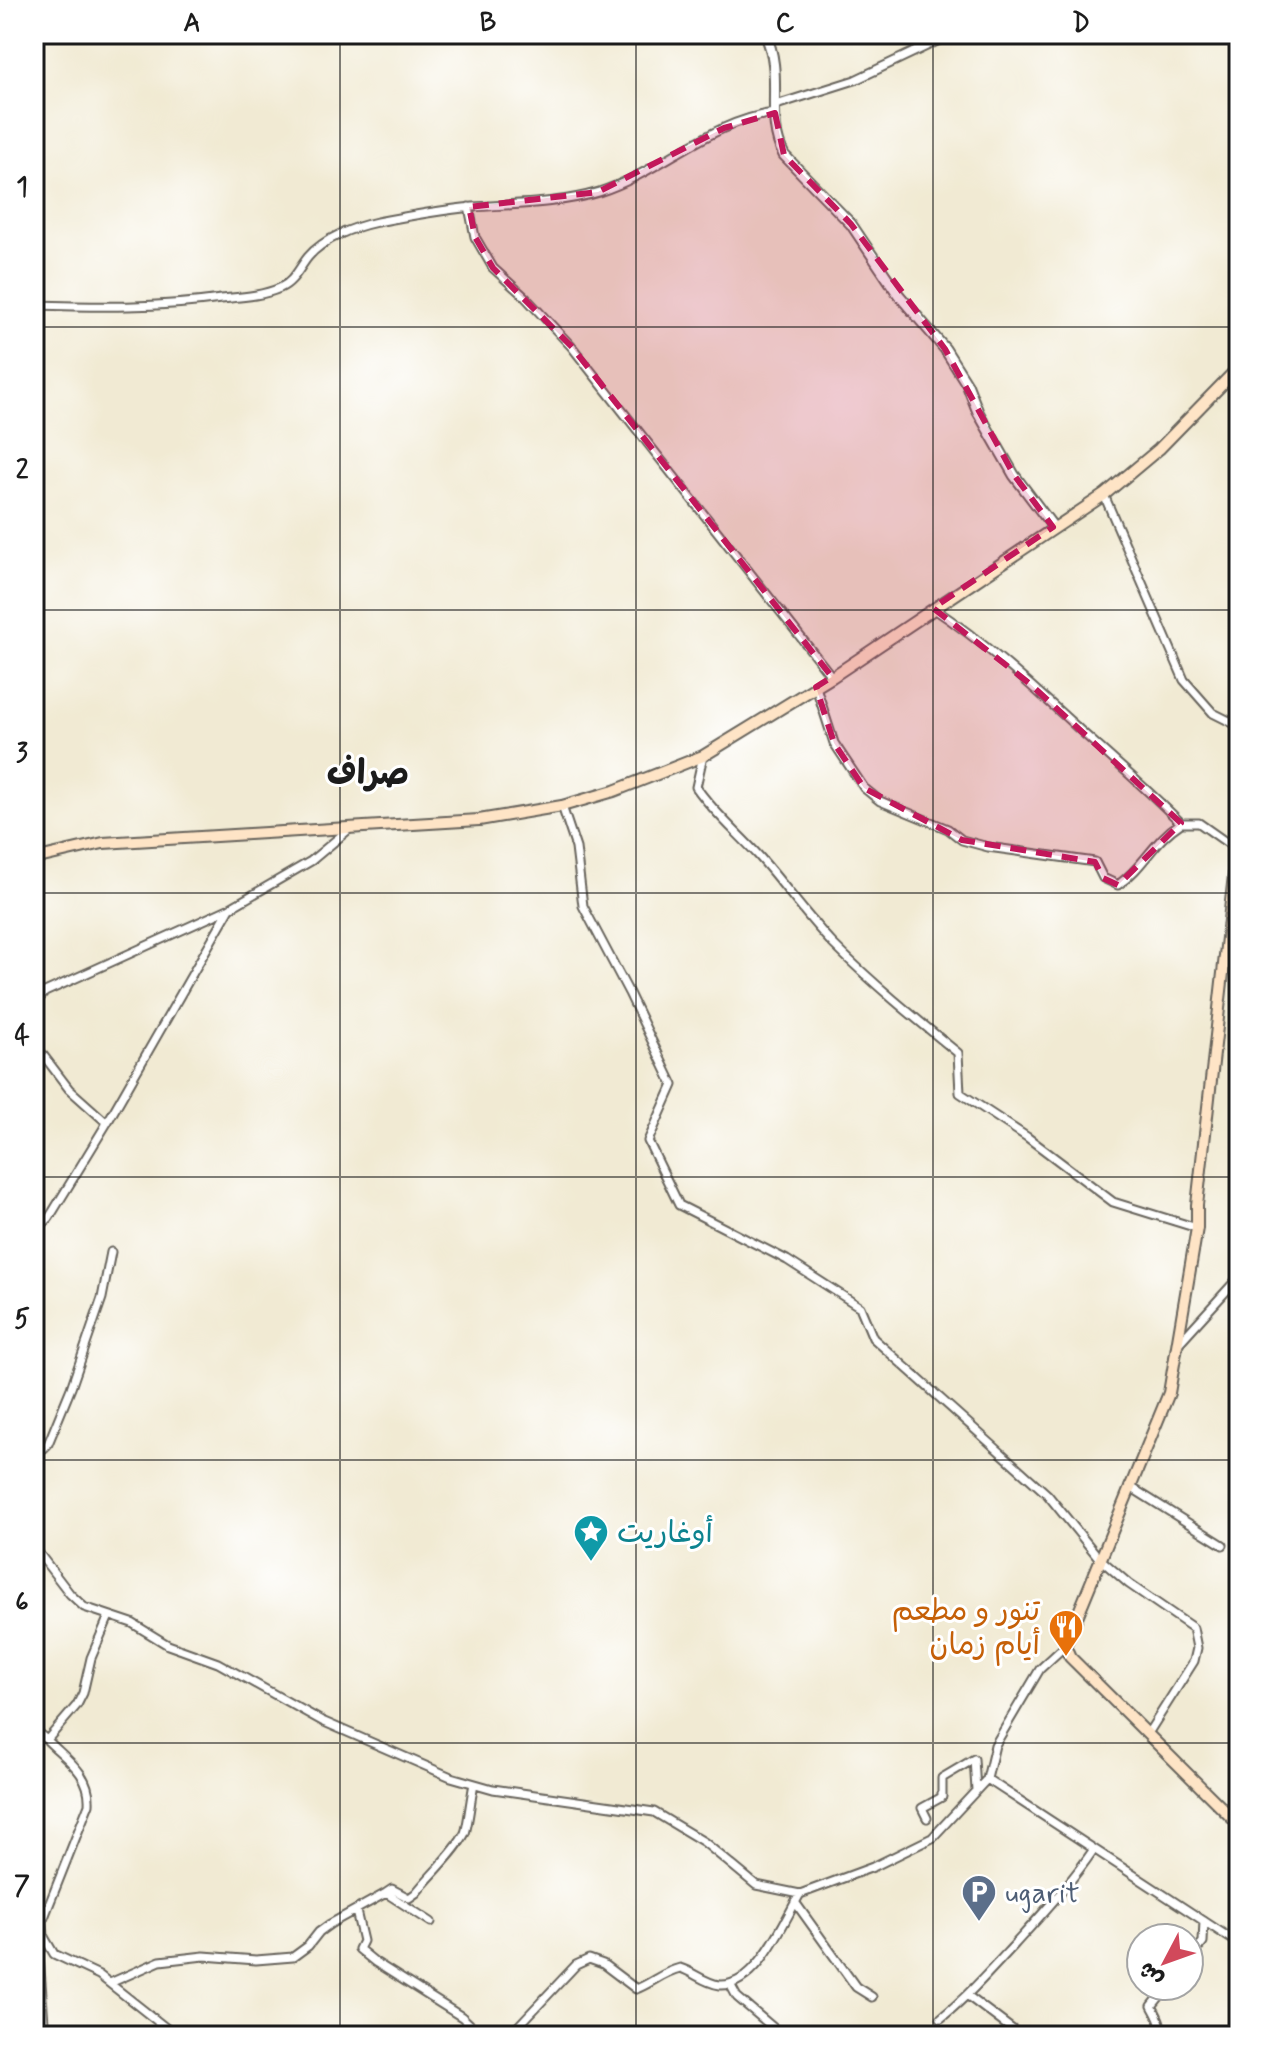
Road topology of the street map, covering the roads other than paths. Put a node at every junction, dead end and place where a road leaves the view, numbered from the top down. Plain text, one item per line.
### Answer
1 (765, 34) edge
2 (952, 34) edge
3 (775, 109) junction
4 (469, 207) junction
5 (34, 305) edge
6 (1239, 367) edge
7 (1104, 495) junction
8 (1053, 527) junction
9 (933, 608) junction
10 (832, 677) junction
11 (816, 687) junction
12 (1239, 726) edge
13 (703, 756) junction
14 (562, 806) junction
15 (1181, 823) junction
16 (352, 826) junction
17 (1239, 852) edge
18 (34, 859) edge
19 (1237, 867) edge
20 (230, 908) junction
21 (34, 1005) edge
22 (34, 1043) edge
23 (107, 1123) junction
24 (1197, 1228) junction
25 (34, 1232) edge
26 (111, 1252) dead end
27 (1238, 1282) edge
28 (1179, 1343) junction
29 (34, 1458) edge
30 (1129, 1486) junction
31 (1223, 1545) dead end
32 (34, 1547) edge
33 (1099, 1558) junction
34 (109, 1616) junction
35 (1065, 1646) junction
36 (34, 1730) edge
37 (1147, 1735) junction
38 (47, 1740) junction
39 (987, 1779) junction
40 (474, 1784) junction
41 (976, 1790) junction
42 (927, 1818) dead end
43 (1239, 1825) edge
44 (1094, 1849) junction
45 (386, 1893) junction
46 (800, 1894) junction
47 (409, 1898) junction
48 (795, 1902) junction
49 (356, 1911) junction
50 (421, 1915) junction
51 (1204, 1921) joint
52 (431, 1922) dead end
53 (44, 1937) junction
54 (1239, 1944) edge
55 (37, 1958) edge
56 (110, 1983) junction
57 (730, 1984) junction
58 (968, 1996) junction
59 (872, 1997) dead end
60 (1155, 2002) edge
61 (941, 2018) dead end
62 (45, 2036) edge
63 (176, 2036) edge
64 (482, 2036) edge
65 (509, 2036) edge
66 (783, 2036) edge
67 (1021, 2036) edge
68 (1159, 2036) edge

1 - 3 street
2 - 3 street
3 - 4 street
3 - 8 street
4 - 5 street
4 - 10 street
6 - 7 main road
7 - 8 main road
7 - 12 street
8 - 9 main road
9 - 10 main road
9 - 15 street
10 - 11 main road
11 - 13 main road
11 - 15 street
13 - 14 main road
13 - 24 street
14 - 16 main road
14 - 33 street
15 - 19 street
16 - 18 main road
16 - 20 street
17 - 19 main road
19 - 24 main road
20 - 21 street
20 - 23 street
22 - 23 street
23 - 25 street
24 - 28 main road
26 - 29 street
27 - 28 street
28 - 30 main road
30 - 31 street
30 - 33 main road
32 - 34 street
33 - 35 main road
33 - 37 street
34 - 38 street
34 - 40 street
35 - 37 main road
35 - 39 street
36 - 38 street
37 - 43 main road
38 - 53 street
39 - 41 street
39 - 44 street
40 - 46 street
40 - 47 street
41 - 42 street
41 - 46 street
44 - 51 street
44 - 58 street
45 - 47 street
45 - 49 street
45 - 50 street
46 - 48 street
47 - 50 street
48 - 57 street
48 - 59 street
49 - 56 street
49 - 64 street
50 - 52 street
51 - 54 street
53 - 55 street
53 - 56 street
55 - 62 street
56 - 63 street
57 - 65 street
57 - 66 street
58 - 61 street
58 - 67 street
60 - 68 street

